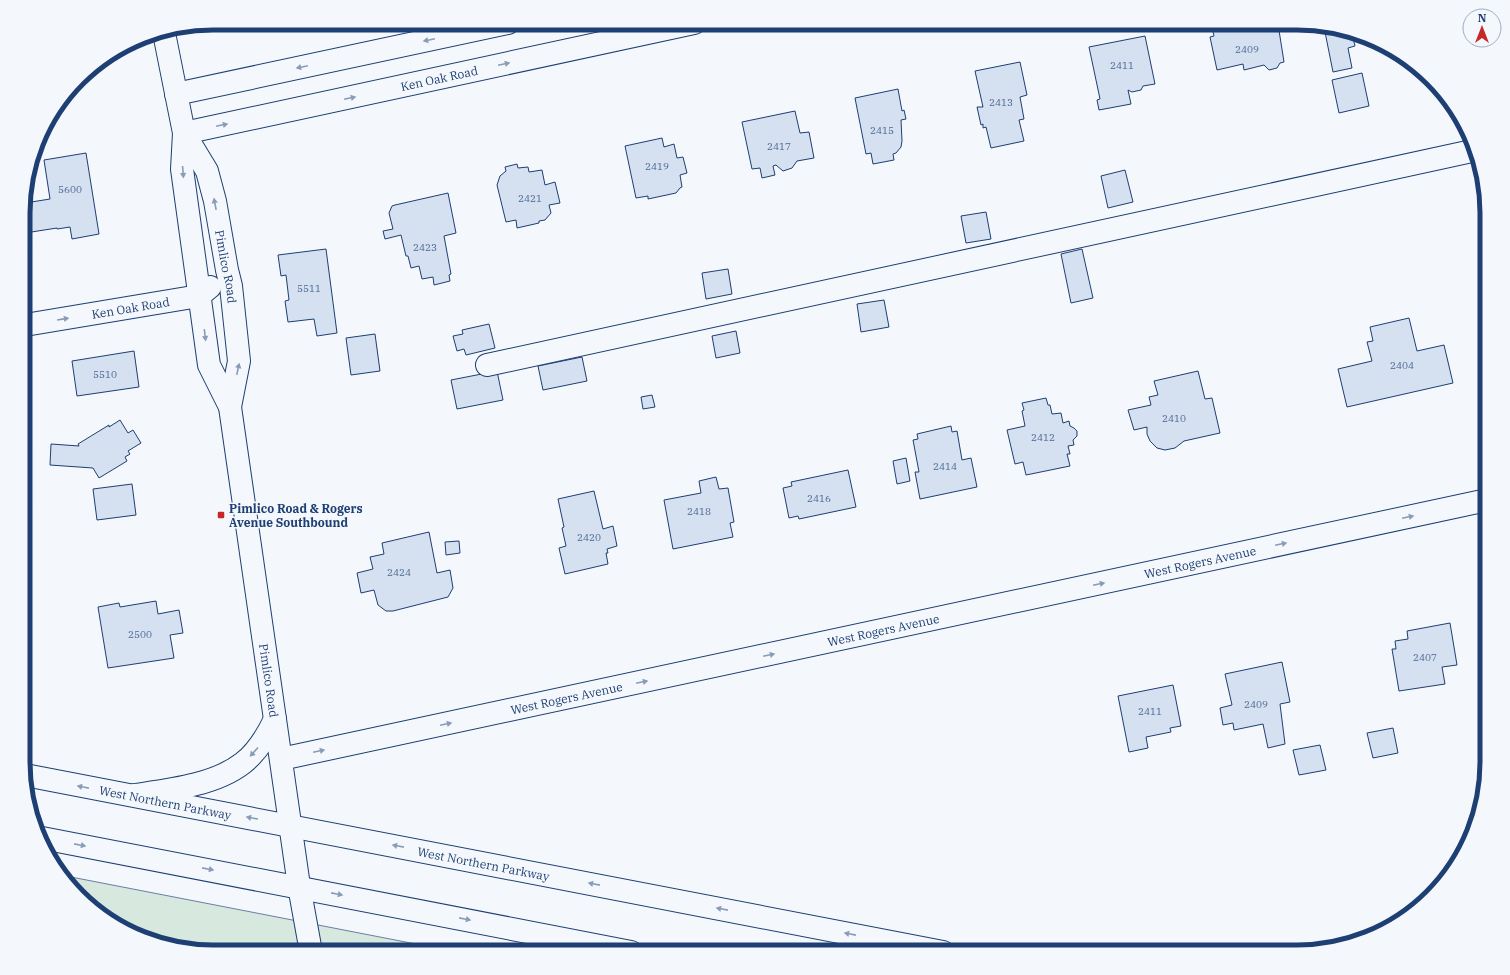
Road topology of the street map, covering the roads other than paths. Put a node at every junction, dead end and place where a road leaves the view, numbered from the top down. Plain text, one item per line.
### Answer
1 (475, 30) edge
2 (662, 30) edge
3 (165, 36) edge
4 (176, 94) junction
5 (184, 133) junction
6 (1469, 152) edge
7 (226, 270) junction
8 (199, 296) junction
9 (30, 324) edge
10 (487, 365) dead end
11 (230, 408) junction
12 (1480, 502) edge
13 (275, 719) junction
14 (281, 759) junction
15 (31, 777) edge
16 (130, 796) junction
17 (290, 826) junction
18 (47, 839) edge
19 (299, 886) junction
20 (310, 945) edge
21 (596, 945) edge
22 (907, 945) edge

1 -> 4 street
5 -> 2 street, Ken Oak Road
3 - 4 street, Pimlico Road
4 - 5 street, Pimlico Road
7 -> 5 street, Pimlico Road
5 -> 8 street, Pimlico Road
6 - 10 street
7 - 8 street
11 -> 7 street, Pimlico Road
9 -> 8 street, Ken Oak Road
8 -> 11 street, Pimlico Road
11 - 13 street, Pimlico Road
14 -> 12 street, West Rogers Avenue
13 - 14 street, Pimlico Road
13 -> 16 street
14 - 17 street, Pimlico Road
16 -> 15 street, West Northern Parkway
17 -> 16 street, West Northern Parkway
17 - 19 street, Pimlico Road
22 -> 17 street, West Northern Parkway
18 -> 19 street
19 - 20 street, Pimlico Road
19 -> 21 street

